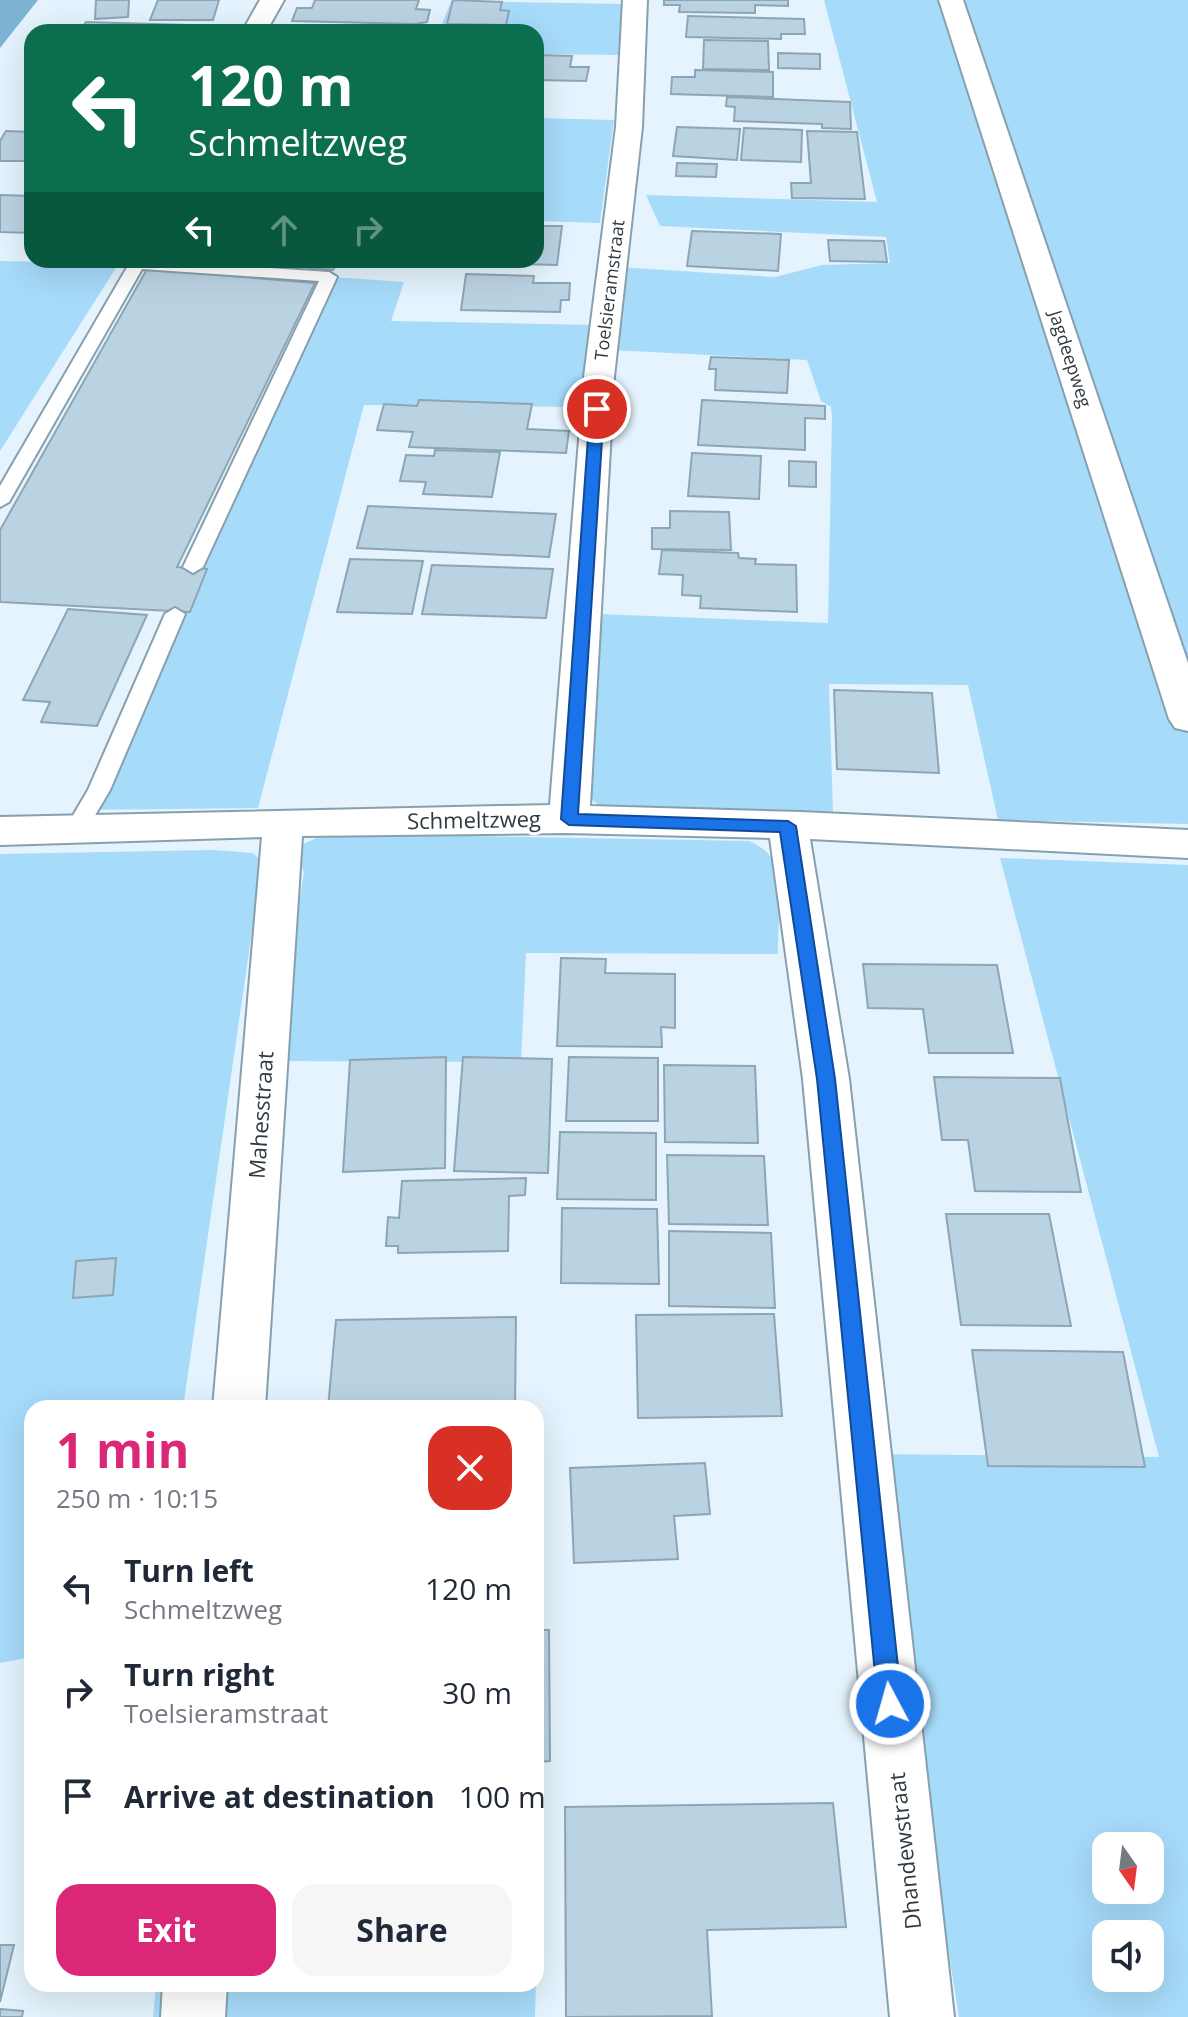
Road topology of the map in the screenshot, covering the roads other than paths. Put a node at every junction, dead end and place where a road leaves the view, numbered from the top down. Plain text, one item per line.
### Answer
1 (272, 0) edge
2 (635, 0) edge
3 (951, 0) edge
4 (258, 24) edge
5 (135, 268) edge
6 (196, 268) edge
7 (0, 502) edge
8 (193, 567) dead end
9 (175, 614) dead end
10 (1188, 719) edge
11 (569, 819) junction
12 (283, 823) junction
13 (788, 826) junction
14 (76, 829) junction
15 (0, 831) edge
16 (1188, 844) edge
17 (240, 1400) edge
18 (195, 1992) edge
19 (193, 2017) edge
20 (922, 2017) edge

1 - 4 street
2 - 11 street, Toelsieramstraat
3 - 10 street, Jagdeepweg
5 - 7 lane
6 - 8 lane
9 - 14 lane
11 - 12 street, Schmeltzweg
11 - 13 street, Schmeltzweg
12 - 14 street, Schmeltzweg
12 - 17 street, Mahesstraat
13 - 16 street, Schmeltzweg
13 - 20 street, Dhandewstraat
14 - 15 street, Schmeltzweg
18 - 19 street

